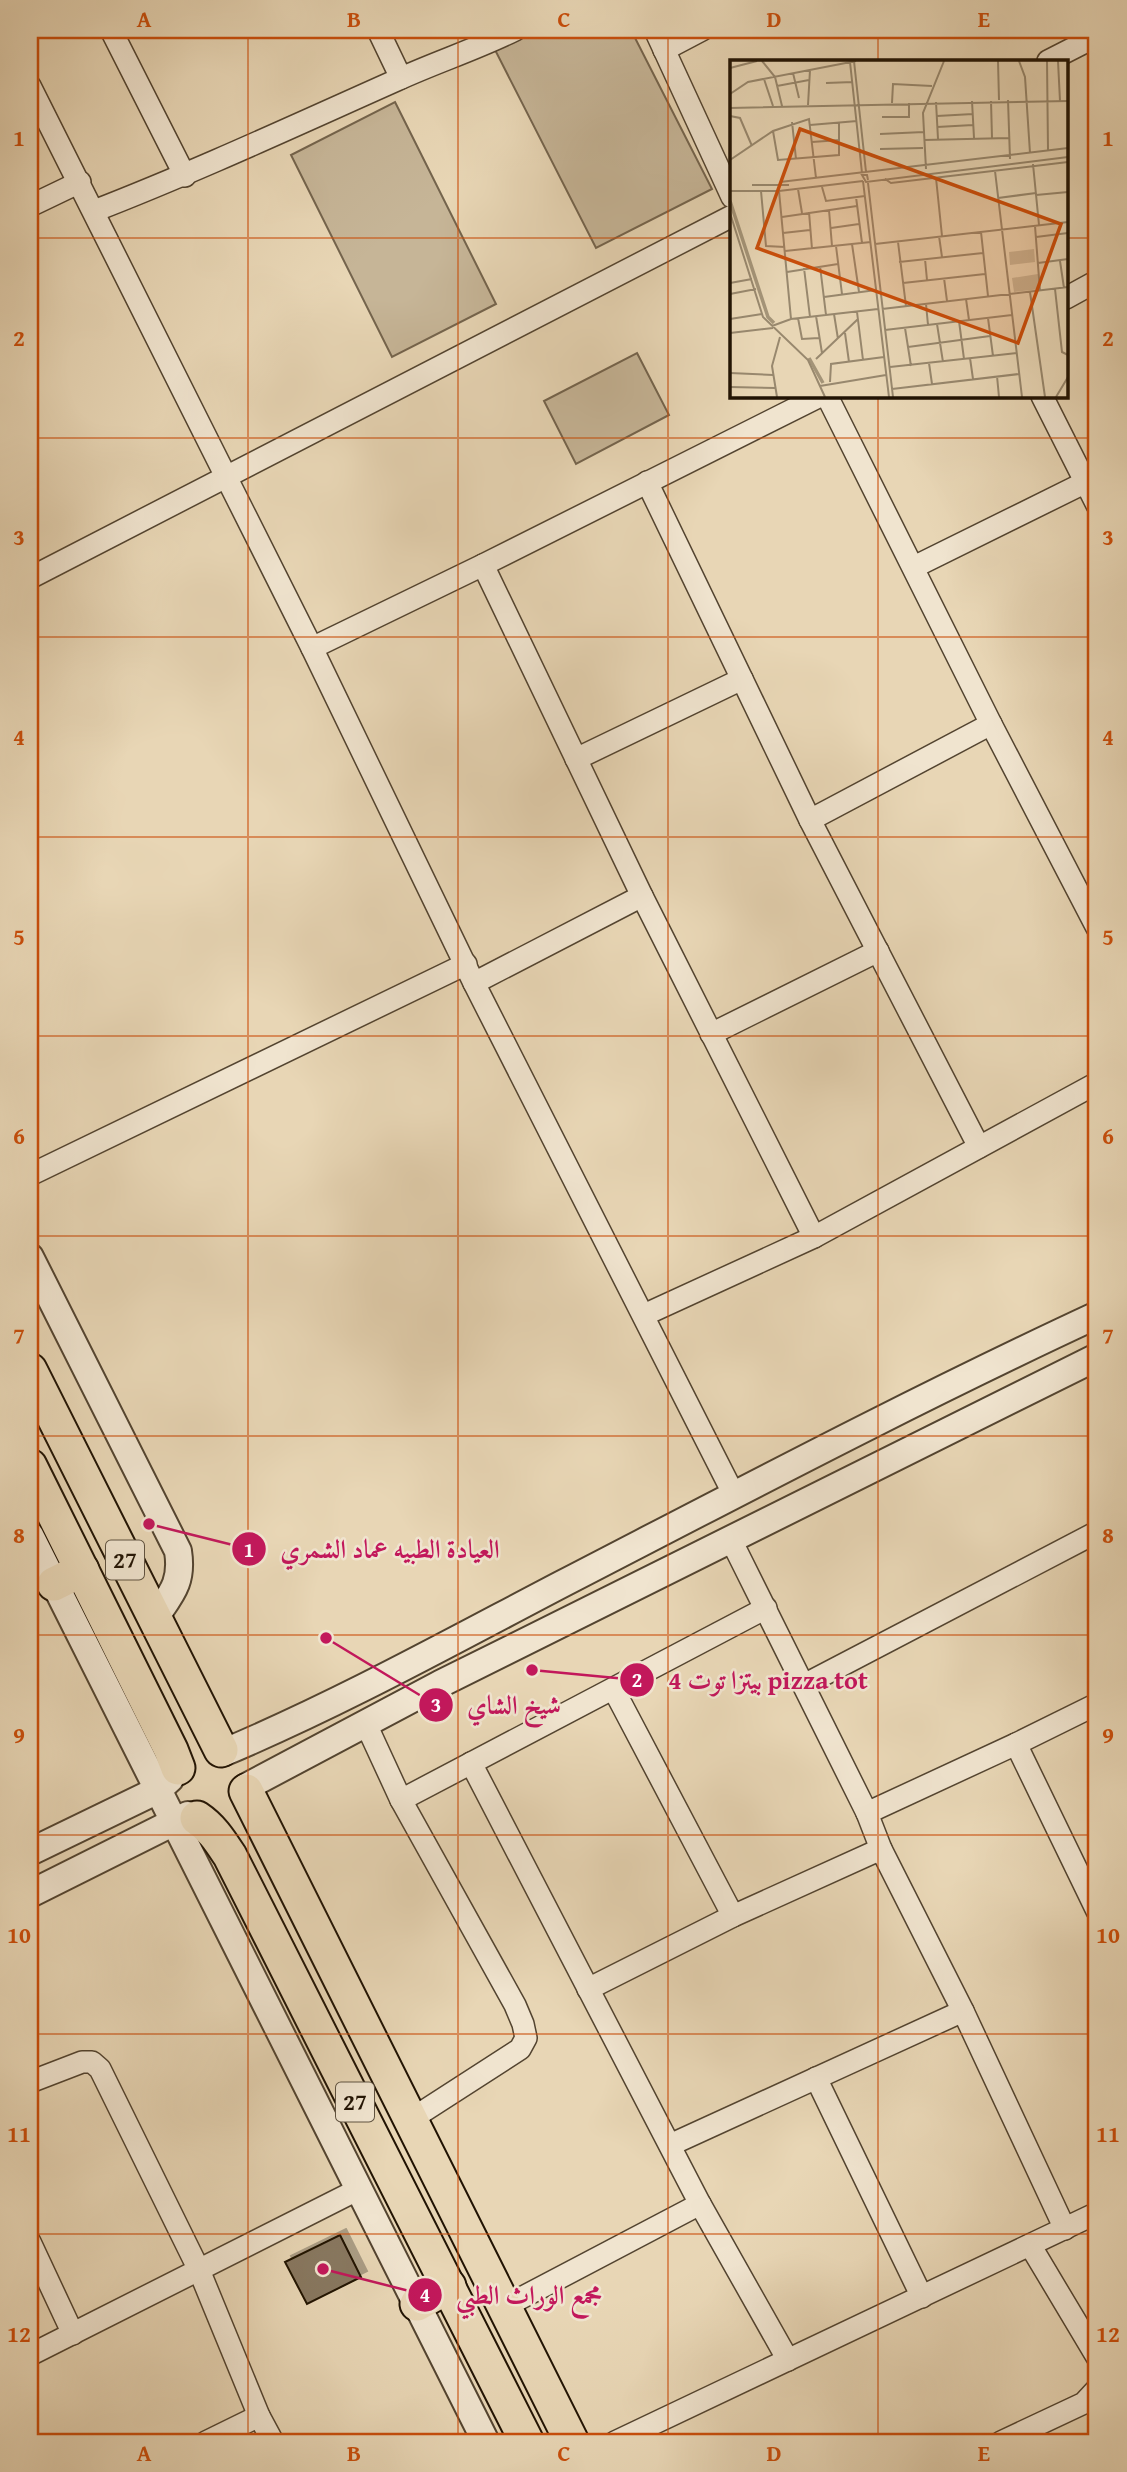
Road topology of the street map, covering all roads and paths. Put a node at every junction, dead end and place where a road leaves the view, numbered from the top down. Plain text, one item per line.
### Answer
1 (111, 30) edge
2 (378, 30) edge
3 (515, 30) edge
4 (655, 30) edge
5 (702, 30) edge
6 (1097, 36) edge
7 (664, 50) junction
8 (1050, 60) edge
9 (401, 78) junction
10 (30, 86) edge
11 (185, 176) junction
12 (79, 183) junction
13 (730, 193) edge
14 (30, 206) edge
15 (94, 211) junction
16 (730, 217) edge
17 (1097, 281) edge
18 (1068, 297) edge
19 (818, 397) edge
20 (828, 397) edge
21 (1043, 397) edge
22 (227, 476) junction
23 (647, 482) junction
24 (1086, 482) junction
25 (1097, 505) edge
26 (483, 565) junction
27 (914, 567) junction
28 (30, 578) edge
29 (312, 648) junction
30 (742, 679) junction
31 (991, 724) junction
32 (576, 759) junction
33 (810, 820) junction
34 (1088, 887) edge
35 (642, 896) junction
36 (1097, 929) edge
37 (878, 951) junction
38 (470, 973) junction
39 (711, 1034) junction
40 (1097, 1083) edge
41 (979, 1147) junction
42 (30, 1175) edge
43 (814, 1237) junction
44 (30, 1257) edge
45 (644, 1315) junction
46 (1097, 1315) edge
47 (1097, 1357) edge
48 (30, 1370) edge
49 (963, 1377) junction
50 (897, 1410) junction
51 (983, 1413) junction
52 (916, 1447) junction
53 (30, 1466) edge
54 (734, 1494) junction
55 (1097, 1532) edge
56 (30, 1535) edge
57 (731, 1540) junction
58 (68, 1577) junction
59 (766, 1608) junction
60 (154, 1619) junction
61 (426, 1655) junction
62 (440, 1684) junction
63 (804, 1685) junction
64 (614, 1690) junction
65 (1097, 1704) edge
66 (365, 1722) junction
67 (1016, 1744) junction
68 (223, 1751) junction
69 (471, 1763) junction
70 (171, 1777) junction
71 (246, 1789) junction
72 (401, 1800) junction
73 (867, 1813) junction
74 (187, 1818) junction
75 (881, 1849) junction
76 (30, 1852) edge
77 (1091, 1886) edge
78 (30, 1894) edge
79 (1097, 1911) edge
80 (733, 1916) junction
81 (588, 1989) junction
82 (963, 2011) junction
83 (816, 2078) junction
84 (30, 2082) edge
85 (410, 2120) junction
86 (670, 2145) junction
87 (359, 2189) junction
88 (700, 2204) junction
89 (1097, 2213) edge
90 (1065, 2229) junction
91 (30, 2242) edge
92 (1030, 2245) junction
93 (199, 2270) junction
94 (449, 2286) junction
95 (922, 2297) junction
96 (417, 2304) junction
97 (504, 2307) junction
98 (73, 2334) junction
99 (30, 2356) edge
100 (1097, 2357) edge
101 (788, 2360) junction
102 (1097, 2389) edge
103 (260, 2416) junction
104 (206, 2442) edge
105 (273, 2442) edge
106 (486, 2442) edge
107 (527, 2442) edge
108 (572, 2442) edge
109 (615, 2442) edge
110 (1001, 2442) edge

1 - 11 street
2 - 9 street
3 - 9 street
4 - 7 street
5 - 7 street
6 - 8 street
7 - 13 street
9 - 11 street
10 - 12 street
11 - 15 street
12 - 14 street
12 - 15 street
15 - 22 street
16 - 22 street
17 - 18 street
19 - 23 street
20 - 27 street
21 - 24 street
22 - 28 street
22 - 29 street
23 - 26 street
23 - 30 street
24 - 25 street
24 - 27 street
26 - 29 street
26 - 32 street
27 - 31 street
29 - 38 street
30 - 32 street
30 - 33 street
31 - 33 street
31 - 34 street
32 - 35 street
33 - 37 street
34 - 36 street
35 - 38 street
35 - 39 street
37 - 39 street
37 - 41 street
38 - 42 street
38 - 45 street
39 - 43 street
40 - 41 street
41 - 43 street
43 - 45 street
44 - 60 street
45 - 54 street
46 - 49 street
47 - 51 street
48 - 60 main road, 27
49 - 50 street
49 - 51 street
50 - 52 street
50 - 54 street
51 - 52 street
52 - 57 street
53 - 58 main road, 27
54 - 61 street
55 - 63 street
56 - 58 street
57 - 59 street
57 - 62 street
58 - 70 main road, 27
59 - 63 street
59 - 64 street
60 - 68 main road, 27
61 - 62 street
61 - 68 street
62 - 66 street
63 - 73 street
64 - 69 street
64 - 80 street
65 - 67 street
66 - 71 street
66 - 72 street
67 - 73 street
67 - 77 street
68 - 70 main road
68 - 71 main road, 27
69 - 72 street
69 - 81 street
70 - 74 main road, 27
70 - 76 street
71 - 74 main road
71 - 85 main road, 27
72 - 85 street
73 - 75 street
74 - 78 street
74 - 87 street
74 - 94 main road, 27
75 - 80 street
75 - 82 street
77 - 79 street
80 - 81 street
81 - 86 street
82 - 83 street
82 - 90 street
83 - 86 street
83 - 95 street
84 - 93 street
85 - 97 main road, 27
86 - 88 street
87 - 93 street
87 - 96 street
88 - 97 street
88 - 101 street
89 - 90 street
90 - 92 street
91 - 98 street
92 - 95 street
92 - 100 street
93 - 98 street
93 - 103 street
94 - 96 main road
94 - 107 main road, 27
95 - 101 street
96 - 106 street
97 - 108 main road, 27
98 - 99 street
101 - 109 street
102 - 110 street
103 - 104 street
103 - 105 street

